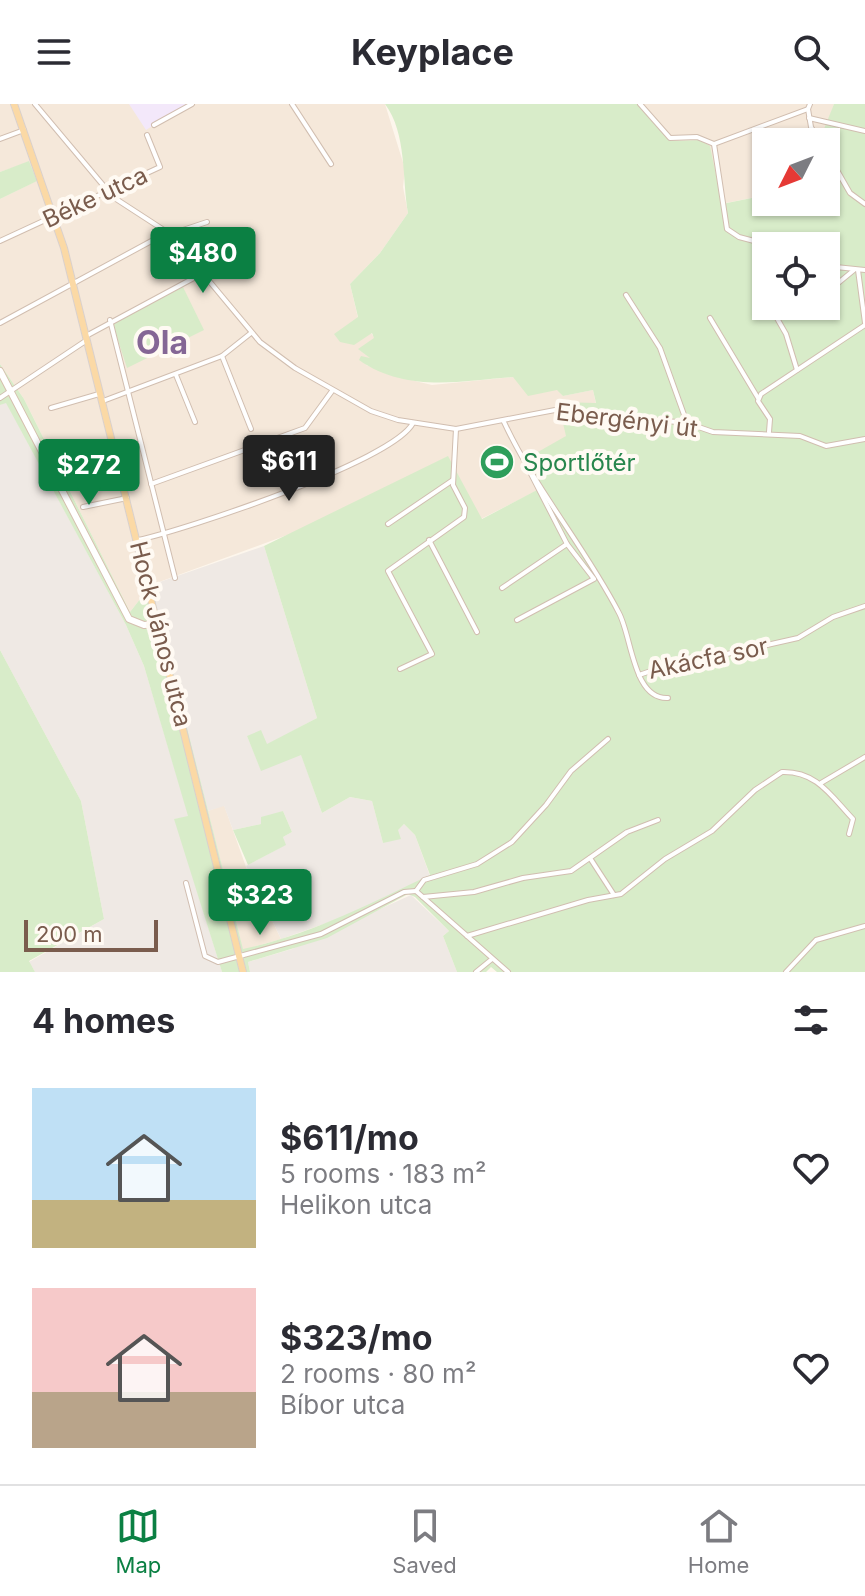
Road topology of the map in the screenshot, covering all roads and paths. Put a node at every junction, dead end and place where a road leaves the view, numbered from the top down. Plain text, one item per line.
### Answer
1 (35, 104) edge
2 (192, 104) edge
3 (292, 104) edge
4 (640, 104) edge
5 (16, 105) edge
6 (809, 107) edge
7 (809, 118) junction
8 (154, 125) dead end
9 (814, 128) edge
10 (24, 130) junction
11 (865, 131) edge
12 (147, 135) dead end
13 (0, 139) edge
14 (714, 144) junction
15 (331, 164) dead end
16 (840, 176) edge
17 (108, 191) junction
18 (865, 204) edge
19 (55, 216) junction
20 (207, 222) dead end
21 (169, 233) junction
22 (752, 240) edge
23 (0, 241) edge
24 (840, 268) edge
25 (856, 270) junction
26 (865, 270) edge
27 (203, 273) junction
28 (840, 282) edge
29 (72, 284) junction
30 (626, 295) dead end
31 (710, 318) dead end
32 (110, 320) junction
33 (778, 320) edge
34 (0, 323) edge
35 (865, 324) edge
36 (251, 333) junction
37 (87, 338) junction
38 (222, 356) junction
39 (796, 370) junction
40 (0, 371) edge
41 (176, 375) junction
42 (332, 390) junction
43 (12, 391) junction
44 (129, 393) junction
45 (102, 397) junction
46 (0, 398) edge
47 (758, 398) junction
48 (51, 408) dead end
49 (195, 422) dead end
50 (504, 422) junction
51 (413, 423) junction
52 (687, 423) junction
53 (251, 429) dead end
54 (456, 429) junction
55 (769, 432) junction
56 (865, 439) edge
57 (114, 448) junction
58 (58, 460) dead end
59 (531, 471) junction
60 (453, 480) junction
61 (151, 484) junction
62 (127, 498) junction
63 (83, 507) dead end
64 (388, 524) dead end
65 (164, 535) junction
66 (138, 540) junction
67 (429, 540) junction
68 (567, 544) junction
69 (175, 578) dead end
70 (502, 588) dead end
71 (865, 606) edge
72 (517, 620) dead end
73 (158, 624) junction
74 (477, 632) dead end
75 (400, 669) dead end
76 (639, 675) junction
77 (668, 698) dead end
78 (608, 739) dead end
79 (865, 757) edge
80 (821, 783) junction
81 (658, 820) dead end
82 (849, 834) dead end
83 (590, 858) junction
84 (186, 883) dead end
85 (416, 891) junction
86 (614, 895) junction
87 (423, 897) junction
88 (865, 926) edge
89 (467, 936) junction
90 (239, 957) junction
91 (492, 959) junction
92 (243, 972) edge
93 (476, 972) edge
94 (508, 972) edge
95 (786, 972) edge

1 - 17 street, Ebergényi út
2 - 8 street
3 - 15 street
4 - 14 street
5 - 10 main road, Hock János utca
6 - 7 street
6 - 14 street
7 - 9 street
7 - 11 street
10 - 13 street
10 - 19 main road, Hock János utca
12 - 17 street, Béke utca
14 - 22 street
16 - 18 street
17 - 19 street, Béke utca
17 - 21 street, Ebergényi út
19 - 23 street, Béke utca
19 - 29 main road, Hock János utca
20 - 21 street
21 - 27 street, Ebergényi út
21 - 29 street
24 - 25 street
25 - 26 street
25 - 28 street
25 - 35 street
27 - 32 street
27 - 36 street, Ebergényi út
29 - 34 street
29 - 37 main road, Hock János utca
30 - 52 street
31 - 47 street
32 - 37 street
32 - 44 street
33 - 39 street
35 - 39 street
36 - 38 street
36 - 42 street, Ebergényi út
37 - 43 street
37 - 45 main road, Hock János utca
38 - 41 street
38 - 53 street
39 - 47 street
40 - 43 street
41 - 44 street
41 - 49 street
42 - 51 street, Ebergényi út
42 - 61 street
43 - 46 street
43 - 73 street
44 - 45 street
44 - 61 street
45 - 48 street
45 - 57 main road, Hock János utca
47 - 55 street
50 - 52 street, Ebergényi út
50 - 54 street, Ebergényi út
50 - 59 street, Akácfa sor
51 - 54 street, Ebergényi út
51 - 65 street
52 - 55 street, Ebergényi út
54 - 60 street
55 - 56 street, Ebergényi út
57 - 58 street
57 - 62 main road, Hock János utca
59 - 68 street
59 - 76 street, Akácfa sor
60 - 64 street
60 - 67 street
61 - 65 street
62 - 63 street
62 - 66 main road, Hock János utca
65 - 66 street
65 - 69 street
66 - 73 main road, Hock János utca
67 - 74 street
67 - 75 street
68 - 70 street
68 - 72 street
71 - 76 street, Akácfa sor
73 - 90 main road, Hock János utca
76 - 77 street
78 - 85 street
79 - 80 street
80 - 82 street
80 - 86 street
81 - 83 street
83 - 86 street
83 - 87 street
84 - 90 street
85 - 87 street
85 - 90 street
86 - 89 street
87 - 89 street
88 - 95 street
89 - 91 street
90 - 92 main road, Hock János utca
91 - 93 street
91 - 94 street

